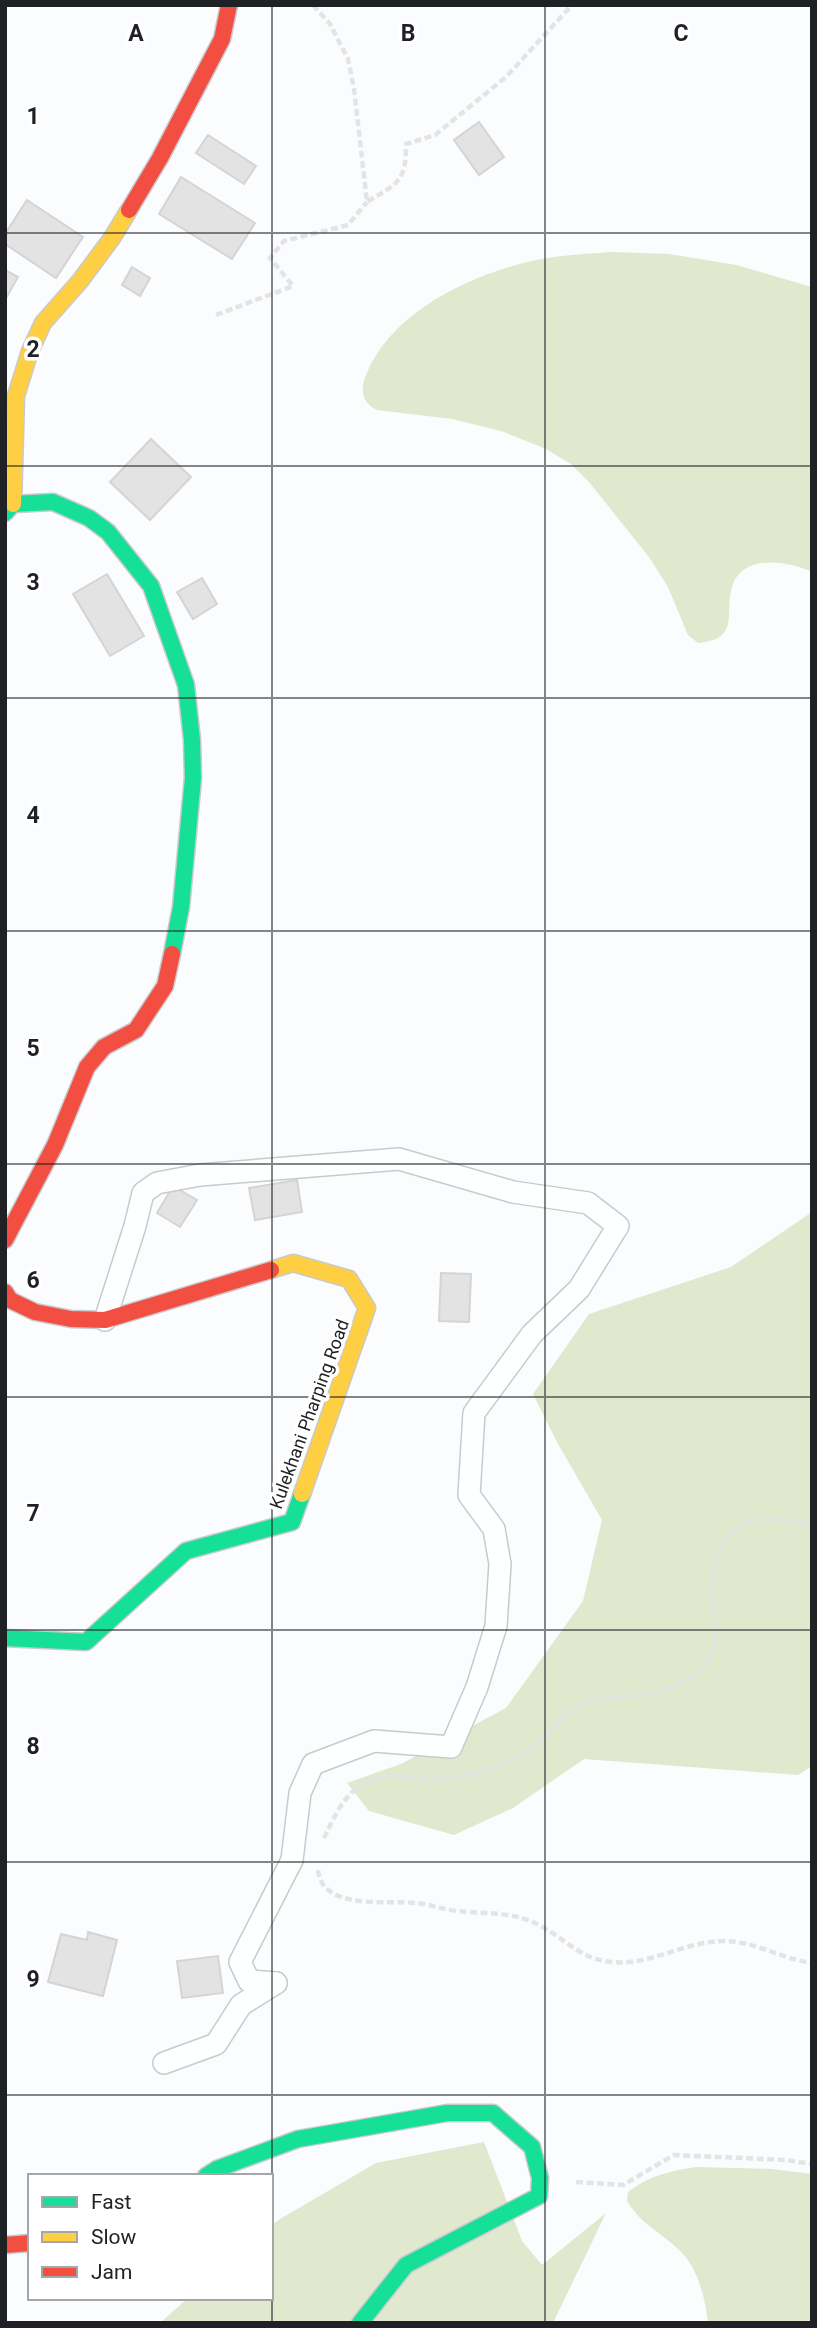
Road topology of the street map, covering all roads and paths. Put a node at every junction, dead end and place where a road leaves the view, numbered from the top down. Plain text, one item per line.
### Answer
1 (229, 5) edge
2 (313, 5) edge
3 (572, 5) edge
4 (367, 202) junction
5 (216, 314) dead end
6 (9, 509) edge
7 (5, 1240) edge
8 (5, 1292) edge
9 (105, 1320) junction
10 (812, 1523) edge
11 (5, 1638) edge
12 (322, 1843) dead end
13 (317, 1864) dead end
14 (812, 1963) edge
15 (164, 2063) dead end
16 (812, 2164) edge
17 (209, 2174) edge
18 (540, 2178) junction
19 (28, 2243) edge
20 (5, 2245) edge
21 (360, 2323) edge

1 - 6 main road
2 - 4 path
3 - 4 path
4 - 5 path
6 - 7 main road
8 - 9 main road, Kulekhani Pharping Road
9 - 11 main road, Kulekhani Pharping Road
9 - 15 lane
10 - 12 path
13 - 14 path
16 - 18 path
17 - 18 main road
18 - 21 main road
19 - 20 main road

